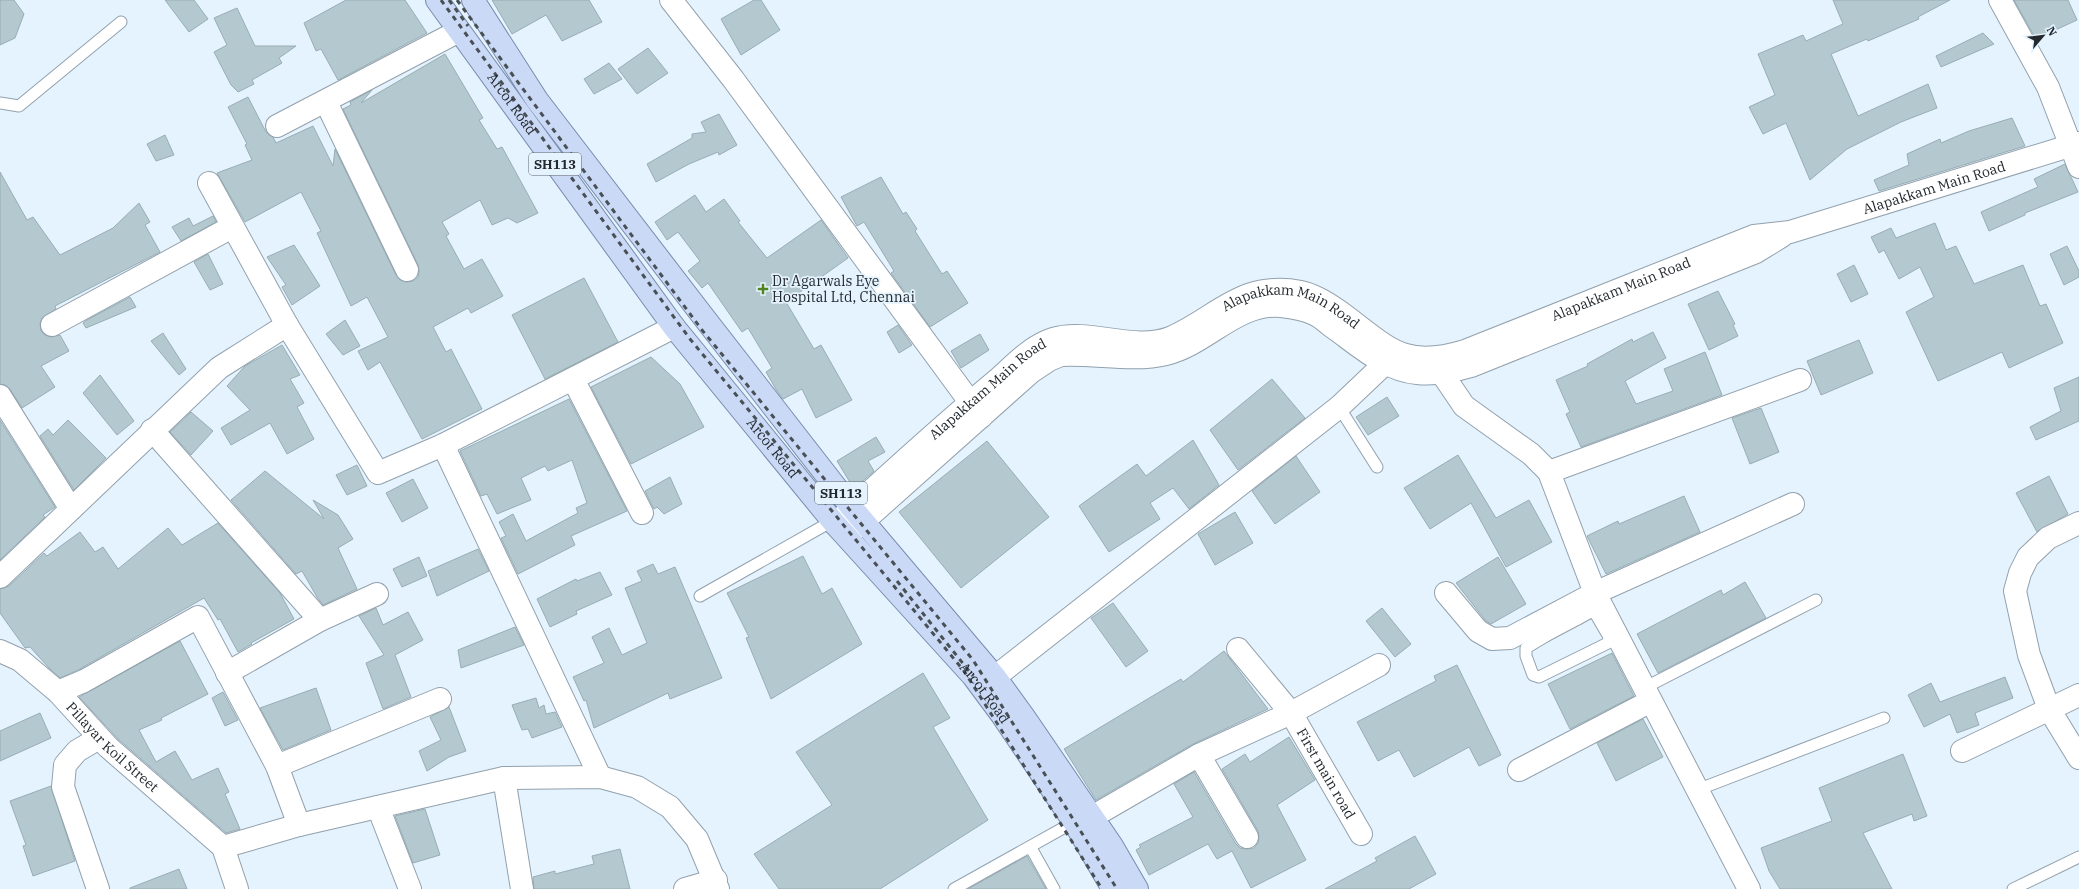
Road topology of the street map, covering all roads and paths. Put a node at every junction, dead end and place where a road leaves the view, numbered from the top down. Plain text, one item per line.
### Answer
1 (438, 0) edge
2 (672, 0) edge
3 (2000, 0) edge
4 (479, 2) edge
5 (121, 22) dead end
6 (459, 31) junction
7 (326, 102) junction
8 (0, 103) edge
9 (277, 126) dead end
10 (2075, 144) edge
11 (2079, 167) edge
12 (209, 183) dead end
13 (232, 227) junction
14 (407, 270) dead end
15 (52, 325) dead end
16 (287, 326) junction
17 (674, 327) junction
18 (1390, 358) junction
19 (1439, 365) junction
20 (572, 379) junction
21 (1800, 380) dead end
22 (0, 396) edge
23 (1338, 407) junction
24 (975, 410) junction
25 (152, 430) junction
26 (444, 445) junction
27 (1377, 467) dead end
28 (1549, 472) junction
29 (1793, 504) dead end
30 (71, 509) junction
31 (642, 513) dead end
32 (858, 514) junction
33 (2079, 523) edge
34 (841, 530) junction
35 (0, 577) edge
36 (1446, 593) dead end
37 (1595, 593) junction
38 (377, 594) dead end
39 (700, 596) dead end
40 (1816, 600) dead end
41 (1574, 613) junction
42 (320, 620) junction
43 (1543, 629) junction
44 (1238, 649) dead end
45 (0, 651) edge
46 (1379, 665) dead end
47 (227, 673) junction
48 (995, 677) junction
49 (58, 692) junction
50 (1647, 695) junction
51 (2079, 695) edge
52 (440, 699) dead end
53 (2049, 709) junction
54 (1291, 713) junction
55 (1884, 718) dead end
56 (99, 738) junction
57 (1962, 751) dead end
58 (1199, 755) junction
59 (2079, 758) edge
60 (277, 766) junction
61 (1519, 770) dead end
62 (600, 777) junction
63 (504, 778) junction
64 (1697, 790) junction
65 (378, 807) junction
66 (1083, 820) junction
67 (300, 825) junction
68 (1361, 834) dead end
69 (1247, 837) dead end
70 (223, 846) junction
71 (1031, 848) junction
72 (2079, 857) edge
73 (717, 884) edge
74 (98, 889) edge
75 (237, 889) edge
76 (410, 889) edge
77 (522, 889) edge
78 (685, 889) edge
79 (954, 889) edge
80 (1054, 889) edge
81 (1113, 889) edge
82 (1137, 889) edge
83 (1749, 889) edge
84 (2013, 889) edge

1 - 6 main road, Arcot Road / SH113
2 - 24 street
3 - 10 street
4 - 32 main road, Arcot Road / SH113
5 - 8 lane
6 - 7 street
6 - 17 main road, Arcot Road / SH113
7 - 9 street
7 - 14 street
10 - 11 street
10 - 19 street, Alapakkam Main Road
12 - 13 street
13 - 15 street
13 - 16 street
16 - 25 street
16 - 26 street
17 - 20 street
17 - 34 main road, Arcot Road / SH113
18 - 19 street, Alapakkam Main Road
18 - 23 street
18 - 24 street, Alapakkam Main Road
19 - 28 street
20 - 26 street
20 - 31 street
21 - 28 street
22 - 30 street
23 - 27 lane
23 - 48 street
24 - 32 street, Alapakkam Main Road
25 - 30 street
25 - 42 street
26 - 62 street
28 - 37 street
29 - 37 street
30 - 35 street
32 - 34 street, Alapakkam Main Road
32 - 48 main road, Arcot Road / SH113
33 - 53 street
34 - 39 lane
34 - 66 main road, Arcot Road / SH113
36 - 43 street
37 - 41 street
37 - 50 street
38 - 42 street
40 - 50 lane
41 - 43 street
41 - 43 lane
42 - 47 street
44 - 54 street, First main road
45 - 49 street, Pillayar Koil Street
46 - 54 street
47 - 49 street
47 - 60 street
48 - 66 main road, Arcot Road / SH113
49 - 56 street, Pillayar Koil Street
50 - 61 street
50 - 64 street
51 - 53 street
52 - 60 street
53 - 57 street
53 - 59 street
54 - 58 street, First main road
54 - 68 street, First main road
55 - 64 lane
56 - 70 street, Pillayar Koil Street
56 - 74 street
58 - 66 street, First main road
58 - 69 street
60 - 67 street
62 - 63 street
62 - 73 street
63 - 65 street
63 - 77 street
64 - 83 street
65 - 67 street
65 - 76 street
66 - 71 lane
66 - 81 main road, Arcot Road / SH113
66 - 82 main road, Arcot Road / SH113
67 - 70 street
70 - 75 street
71 - 79 lane
71 - 80 lane
72 - 84 lane
73 - 78 street

